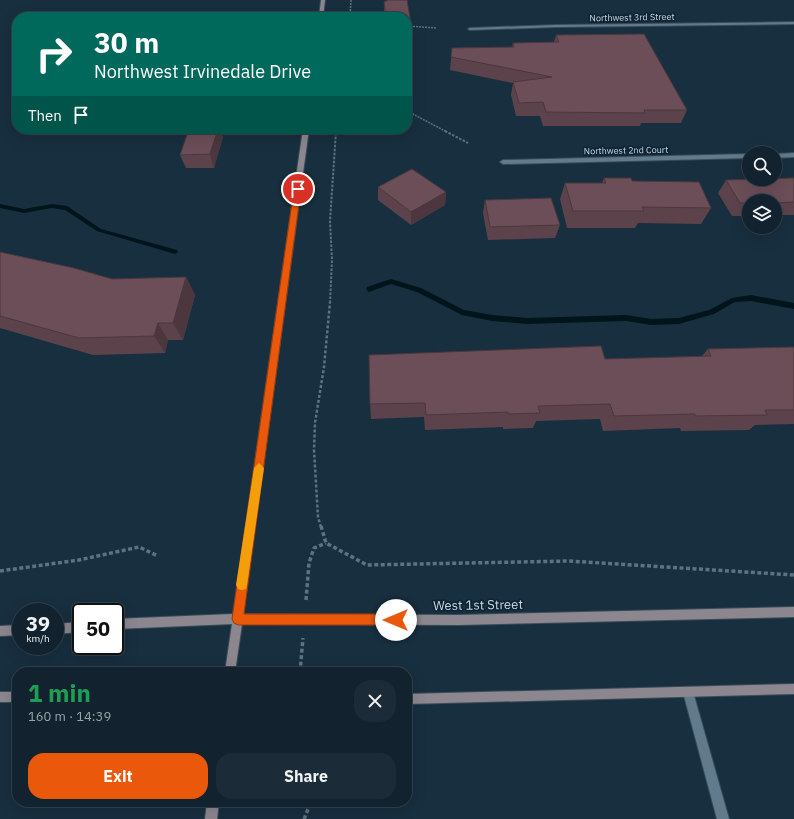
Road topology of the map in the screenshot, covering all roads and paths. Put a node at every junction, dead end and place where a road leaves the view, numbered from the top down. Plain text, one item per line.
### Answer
1 (323, 0) edge
2 (351, 0) edge
3 (322, 12) edge
4 (350, 12) edge
5 (794, 23) edge
6 (412, 26) edge
7 (438, 28) dead end
8 (470, 29) dead end
9 (412, 113) edge
10 (305, 134) edge
11 (336, 134) edge
12 (468, 143) dead end
13 (794, 155) edge
14 (742, 156) edge
15 (782, 156) edge
16 (503, 162) dead end
17 (326, 543) junction
18 (314, 548) dead end
19 (158, 556) dead end
20 (0, 571) edge
21 (794, 575) edge
22 (794, 612) edge
23 (238, 619) junction
24 (124, 624) edge
25 (12, 630) edge
26 (0, 631) edge
27 (231, 667) edge
28 (794, 689) edge
29 (688, 692) junction
30 (0, 697) edge
31 (12, 697) edge
32 (412, 699) edge
33 (212, 807) edge
34 (309, 807) edge
35 (211, 819) edge
36 (304, 819) edge
37 (723, 819) edge

1 - 3 main road
2 - 4 path
5 - 8 street, Northwest 3rd Street
6 - 7 path
9 - 12 path
10 - 23 main road
11 - 17 path
13 - 15 street
14 - 16 street, Northwest 2nd Court
17 - 18 path
17 - 21 path
19 - 20 path
22 - 23 main road, West 1st Street
23 - 24 main road, West 1st Street
23 - 27 main road
25 - 26 main road
28 - 29 main road
29 - 32 main road
29 - 37 street
30 - 31 main road
33 - 35 main road
34 - 36 path

